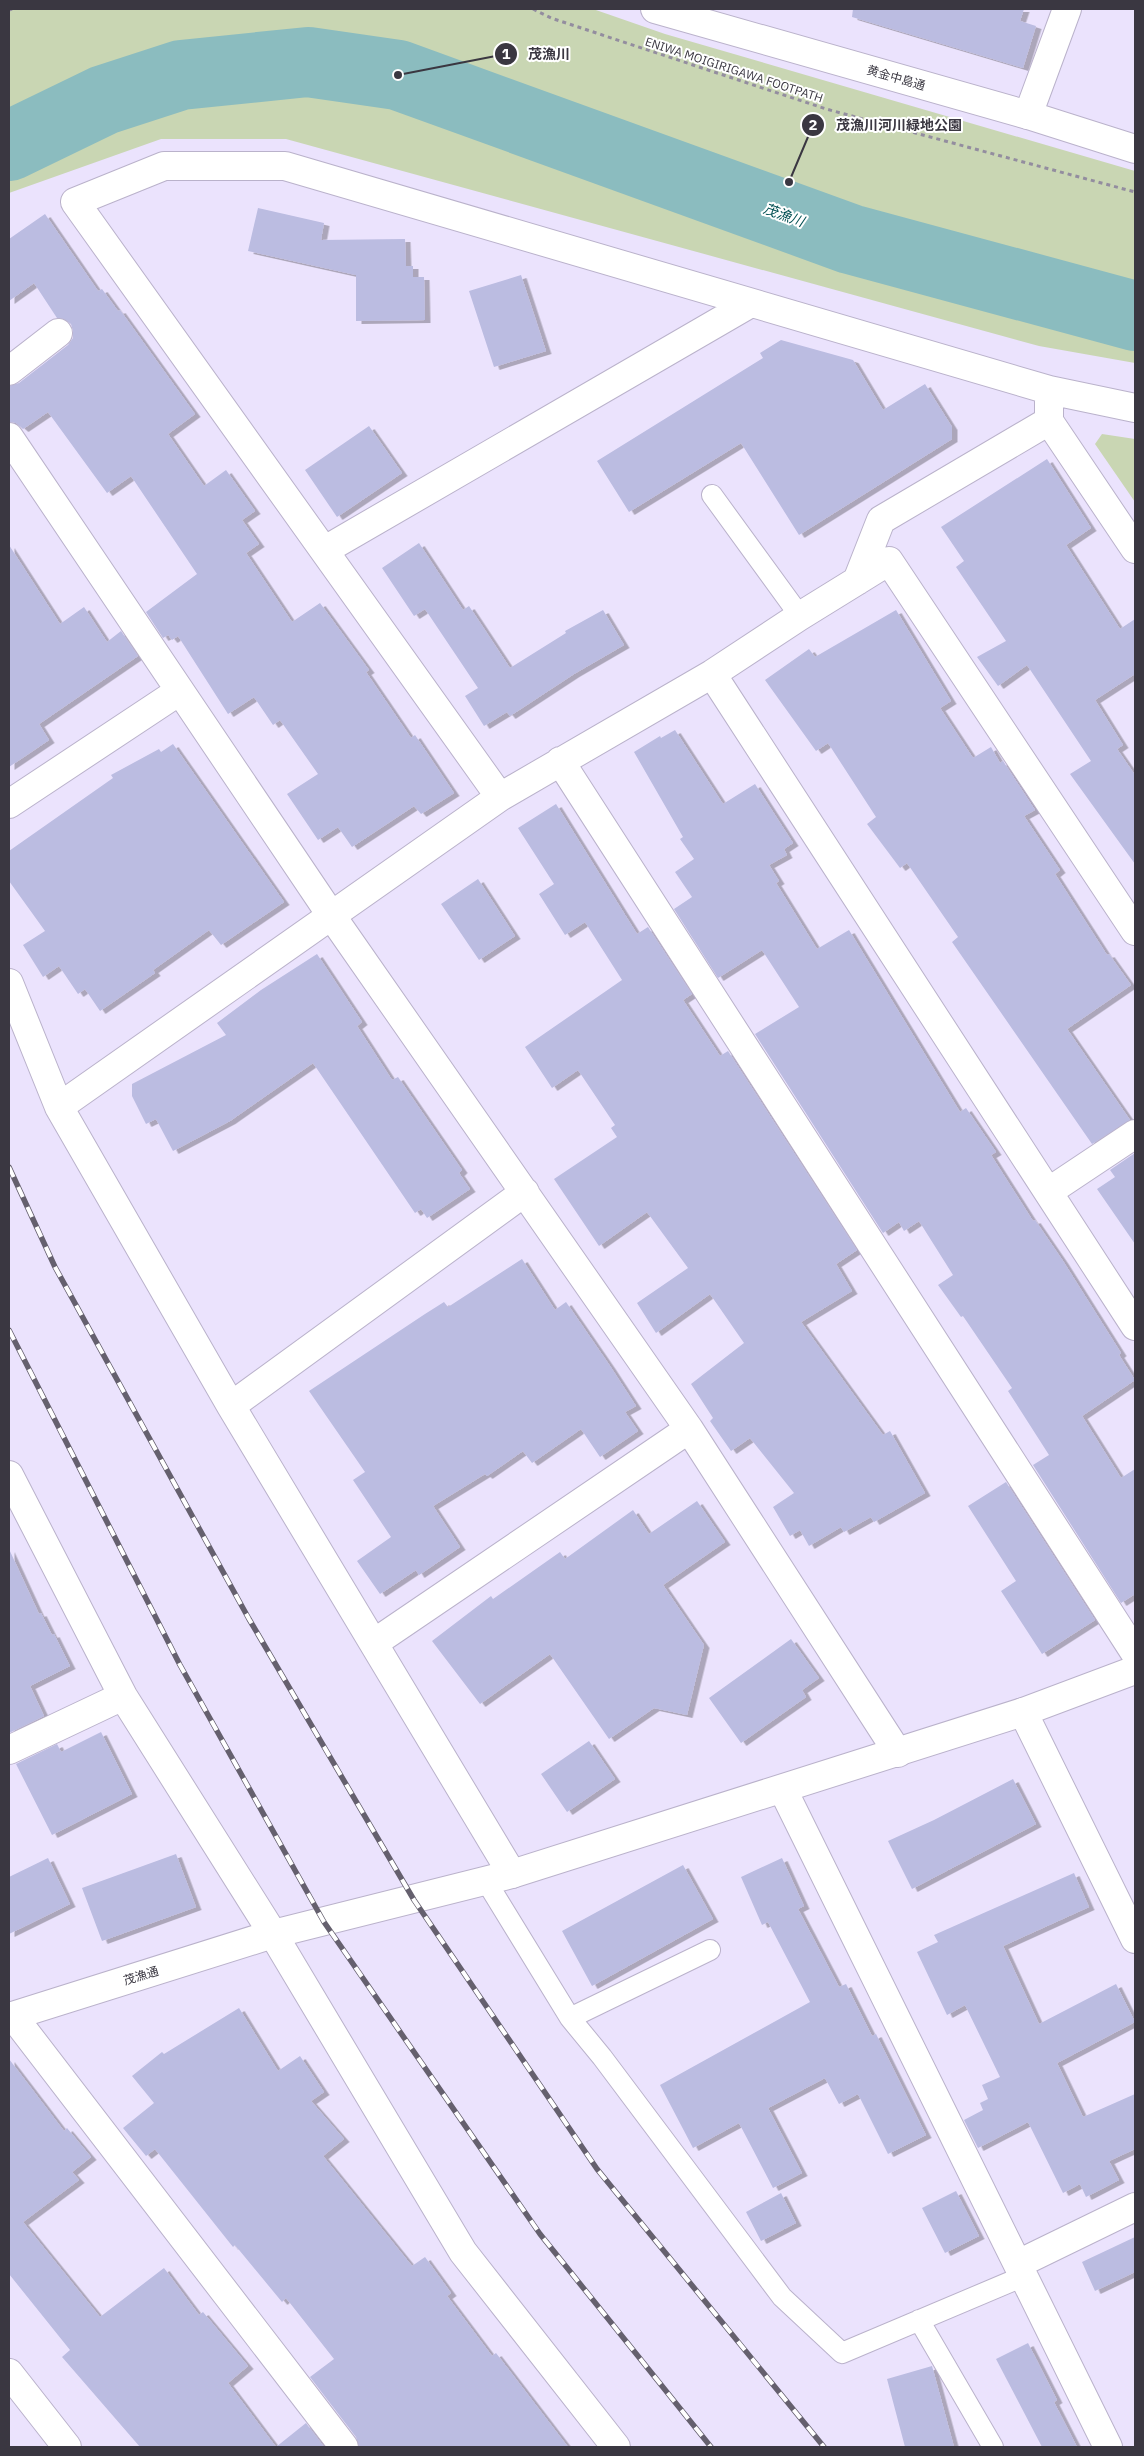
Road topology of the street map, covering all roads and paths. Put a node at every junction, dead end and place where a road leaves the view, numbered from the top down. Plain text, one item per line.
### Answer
1 (533, 9) edge
2 (655, 9) edge
3 (1067, 9) edge
4 (1028, 115) junction
5 (1135, 148) edge
6 (1135, 192) edge
7 (751, 303) junction
8 (58, 333) dead end
9 (9, 371) edge
10 (1050, 390) junction
11 (1135, 408) edge
12 (1049, 421) junction
13 (9, 437) edge
14 (712, 495) dead end
15 (1135, 549) edge
16 (325, 550) junction
17 (857, 581) junction
18 (800, 616) junction
19 (712, 674) junction
20 (178, 692) junction
21 (560, 761) junction
22 (500, 797) junction
23 (9, 804) edge
24 (331, 915) junction
25 (1135, 931) edge
26 (9, 983) edge
27 (59, 1107) junction
28 (1135, 1134) edge
29 (525, 1192) junction
30 (1048, 1192) junction
31 (1135, 1326) edge
32 (231, 1406) junction
33 (689, 1429) junction
34 (10, 1481) edge
35 (374, 1644) junction
36 (1135, 1653) edge
37 (1135, 1670) edge
38 (123, 1696) junction
39 (1023, 1712) junction
40 (9, 1750) edge
41 (898, 1752) junction
42 (783, 1790) junction
43 (512, 1874) junction
44 (486, 1880) junction
45 (272, 1934) junction
46 (1135, 1939) edge
47 (710, 1950) dead end
48 (11, 2016) edge
49 (570, 2018) junction
50 (1135, 2207) edge
51 (1021, 2270) junction
52 (919, 2320) junction
53 (9, 2373) edge
54 (67, 2447) edge
55 (344, 2447) edge
56 (616, 2447) edge
57 (993, 2447) edge
58 (1108, 2447) edge

1 - 6 path, ENIWA MOIGIRIGAWA FOOTPATH
2 - 4 street, 黄金中島通
3 - 4 street
4 - 5 street, 黄金中島通
7 - 10 street
7 - 16 street
7 - 16 street
8 - 9 street
10 - 11 street
10 - 12 street
12 - 15 street
12 - 17 street
13 - 20 street
14 - 18 lane
16 - 22 street
17 - 18 street
17 - 25 street
18 - 19 street
19 - 21 street
19 - 30 street
20 - 23 street
20 - 24 street
21 - 22 street
21 - 36 street
22 - 24 street
24 - 27 street
24 - 29 street
26 - 27 street
27 - 32 street
28 - 30 street
29 - 32 street
29 - 33 street
30 - 31 street
32 - 35 street
33 - 35 street
33 - 41 street
34 - 38 street
35 - 43 street
37 - 39 street, 茂漁通
38 - 40 street
38 - 45 street
39 - 41 street, 茂漁通
39 - 46 street
41 - 42 street, 茂漁通
42 - 43 street, 茂漁通
42 - 51 street
43 - 44 street, 茂漁通
44 - 45 street, 茂漁通
44 - 49 lane
45 - 48 street, 茂漁通
45 - 56 street
47 - 49 lane
48 - 55 street
49 - 52 lane
50 - 51 street
51 - 52 lane
51 - 58 street
52 - 57 lane
53 - 54 street

